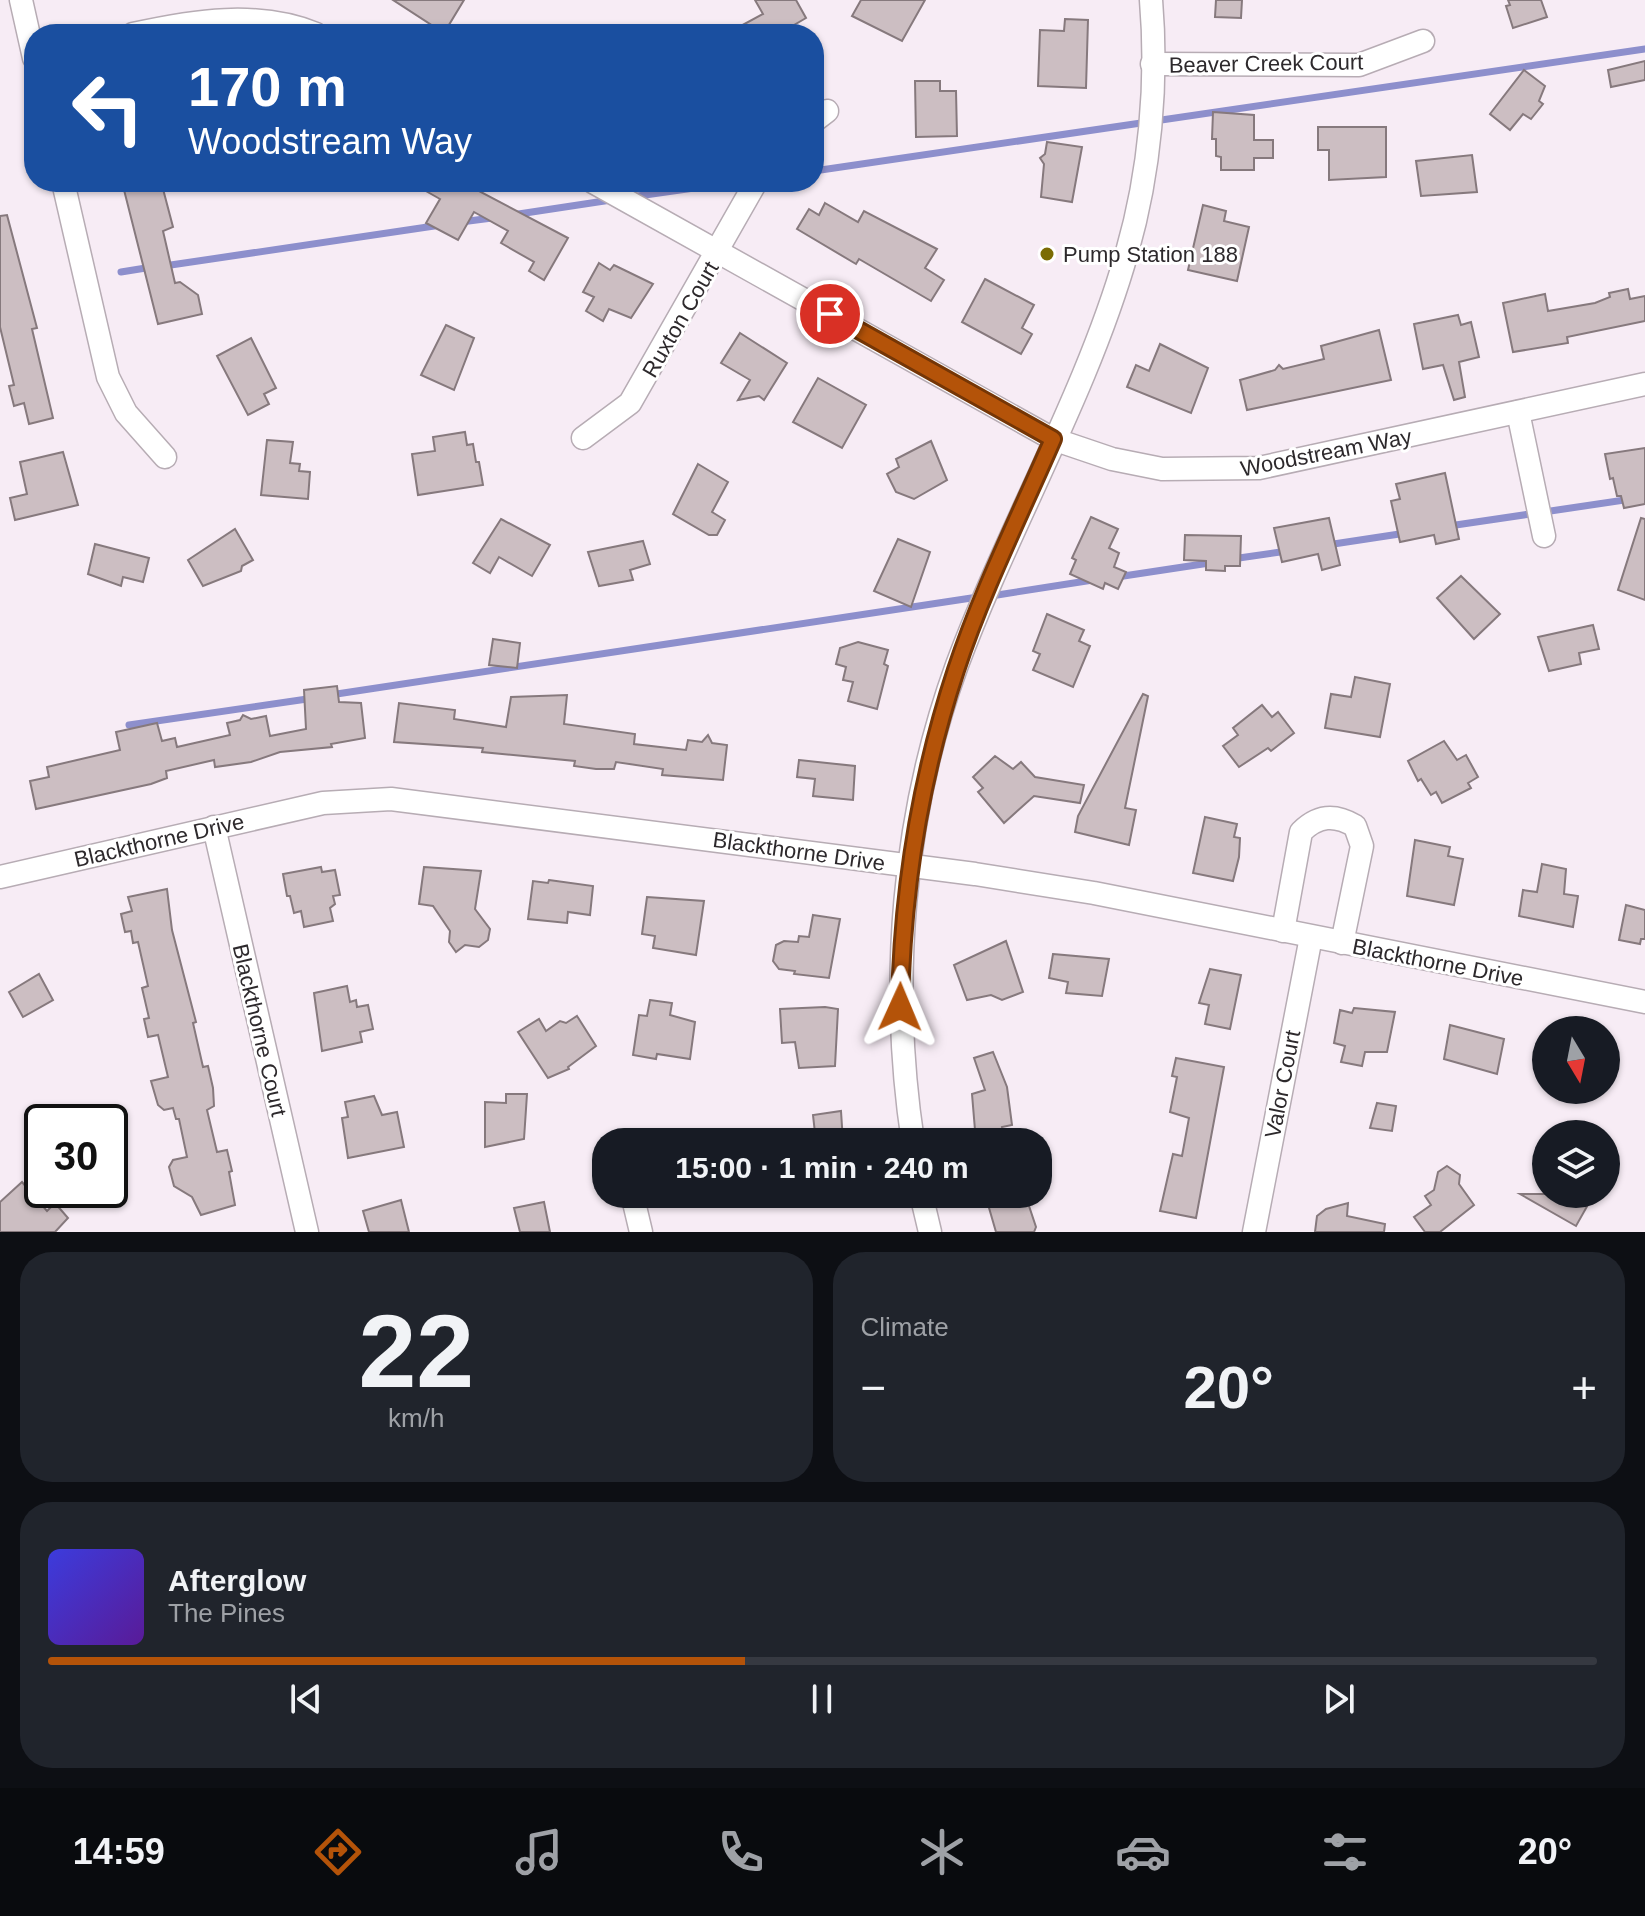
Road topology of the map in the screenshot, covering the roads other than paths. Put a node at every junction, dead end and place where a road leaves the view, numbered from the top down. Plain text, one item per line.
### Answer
1 (21, 0) edge
2 (1151, 0) edge
3 (26, 24) edge
4 (183, 24) edge
5 (260, 24) edge
6 (1423, 41) dead end
7 (1152, 64) junction
8 (65, 192) edge
9 (611, 192) edge
10 (751, 192) edge
11 (718, 252) junction
12 (1645, 384) edge
13 (1518, 412) junction
14 (583, 438) dead end
15 (1053, 439) junction
16 (165, 457) dead end
17 (1544, 536) dead end
18 (214, 827) junction
19 (911, 866) junction
20 (0, 877) edge
21 (1283, 931) junction
22 (1311, 937) junction
23 (1342, 943) junction
24 (1645, 1002) edge
25 (912, 1128) edge
26 (635, 1208) edge
27 (924, 1208) edge
28 (307, 1232) edge
29 (641, 1232) edge
30 (930, 1232) edge
31 (1254, 1232) edge

1 - 3 street
2 - 7 street
4 - 5 street
6 - 7 street, Beaver Creek Court
7 - 15 street
8 - 16 street
9 - 11 street, Woodstream Way
10 - 11 street, Ruxton Court
11 - 14 street, Ruxton Court
11 - 15 street, Woodstream Way
12 - 13 street, Woodstream Way
13 - 15 street, Woodstream Way
13 - 17 street
15 - 19 street
18 - 19 street, Blackthorne Drive
18 - 20 street, Blackthorne Drive
18 - 28 street, Blackthorne Court
19 - 21 street, Blackthorne Drive
19 - 25 street
21 - 22 street, Blackthorne Drive
21 - 23 street
22 - 23 street, Blackthorne Drive
22 - 31 street, Valor Court
23 - 24 street, Blackthorne Drive
26 - 29 street
27 - 30 street

